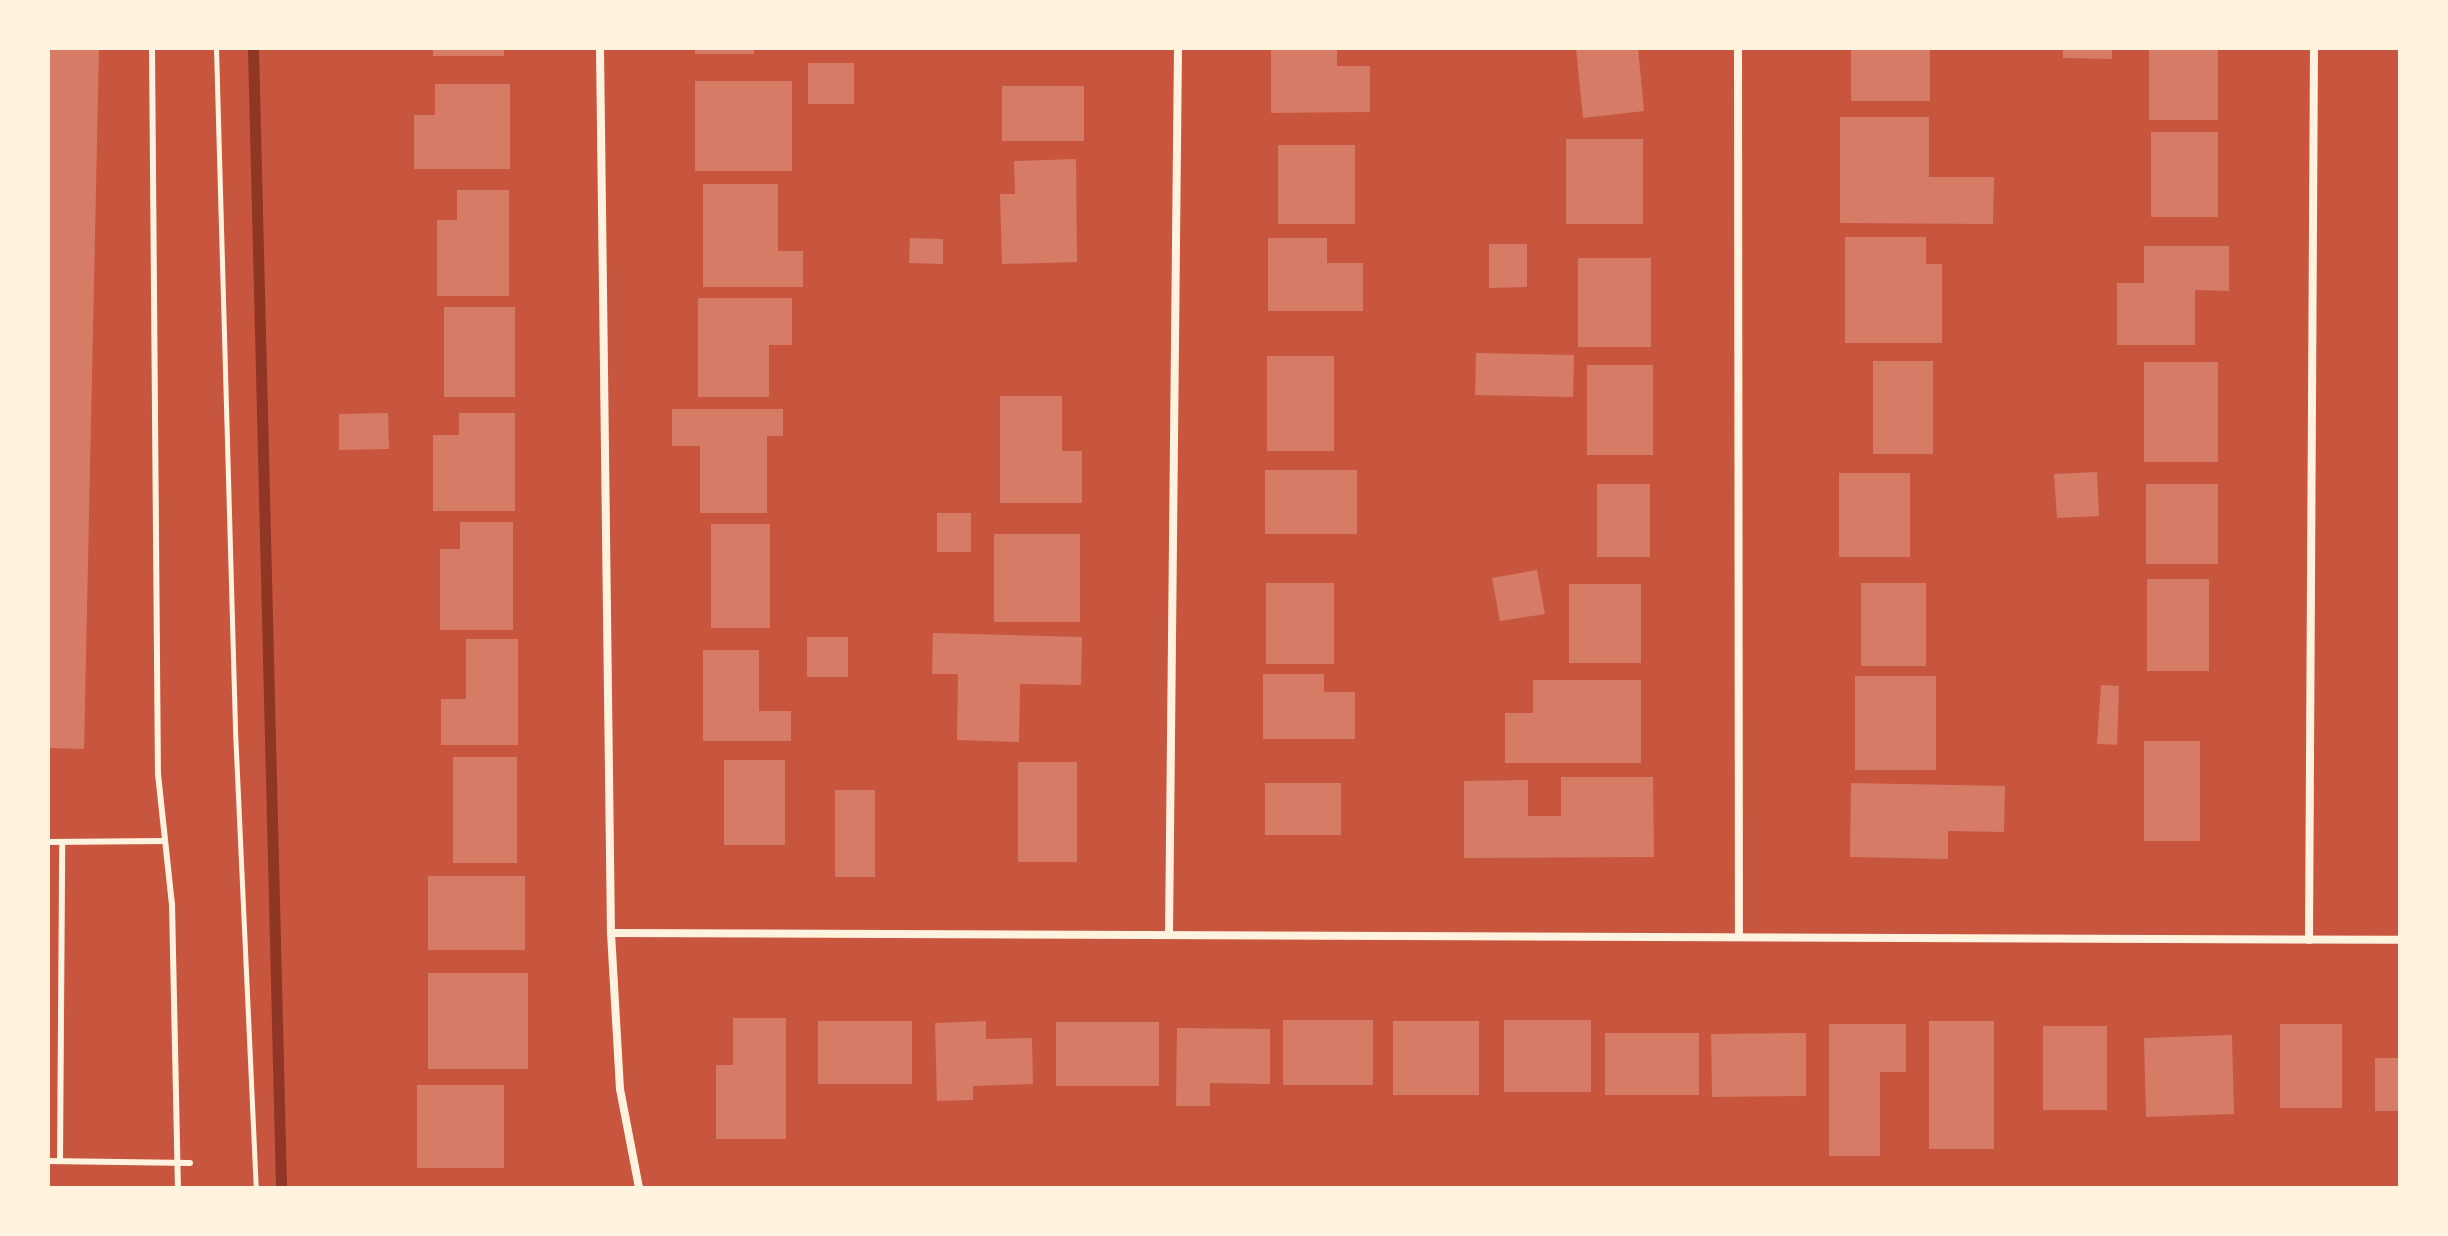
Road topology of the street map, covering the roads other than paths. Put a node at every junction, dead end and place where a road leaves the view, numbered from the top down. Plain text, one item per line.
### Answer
1 (152, 48) edge
2 (600, 48) edge
3 (1178, 48) edge
4 (1738, 48) edge
5 (2314, 48) edge
6 (165, 841) junction
7 (48, 842) edge
8 (62, 842) junction
9 (611, 933) junction
10 (1169, 935) junction
11 (1739, 937) junction
12 (2309, 940) junction
13 (2400, 940) edge
14 (48, 1161) edge
15 (60, 1161) junction
16 (178, 1162) junction
17 (190, 1163) dead end
18 (178, 1188) edge
19 (639, 1188) edge

1 - 6 lane
2 - 9 street
3 - 10 street
4 - 11 street
5 - 12 street
6 - 8 lane
6 - 16 lane
7 - 8 lane
8 - 15 lane
9 - 10 street
9 - 19 street
10 - 11 street
11 - 12 street
12 - 13 street
14 - 15 lane
15 - 16 lane
16 - 17 lane
16 - 18 lane

